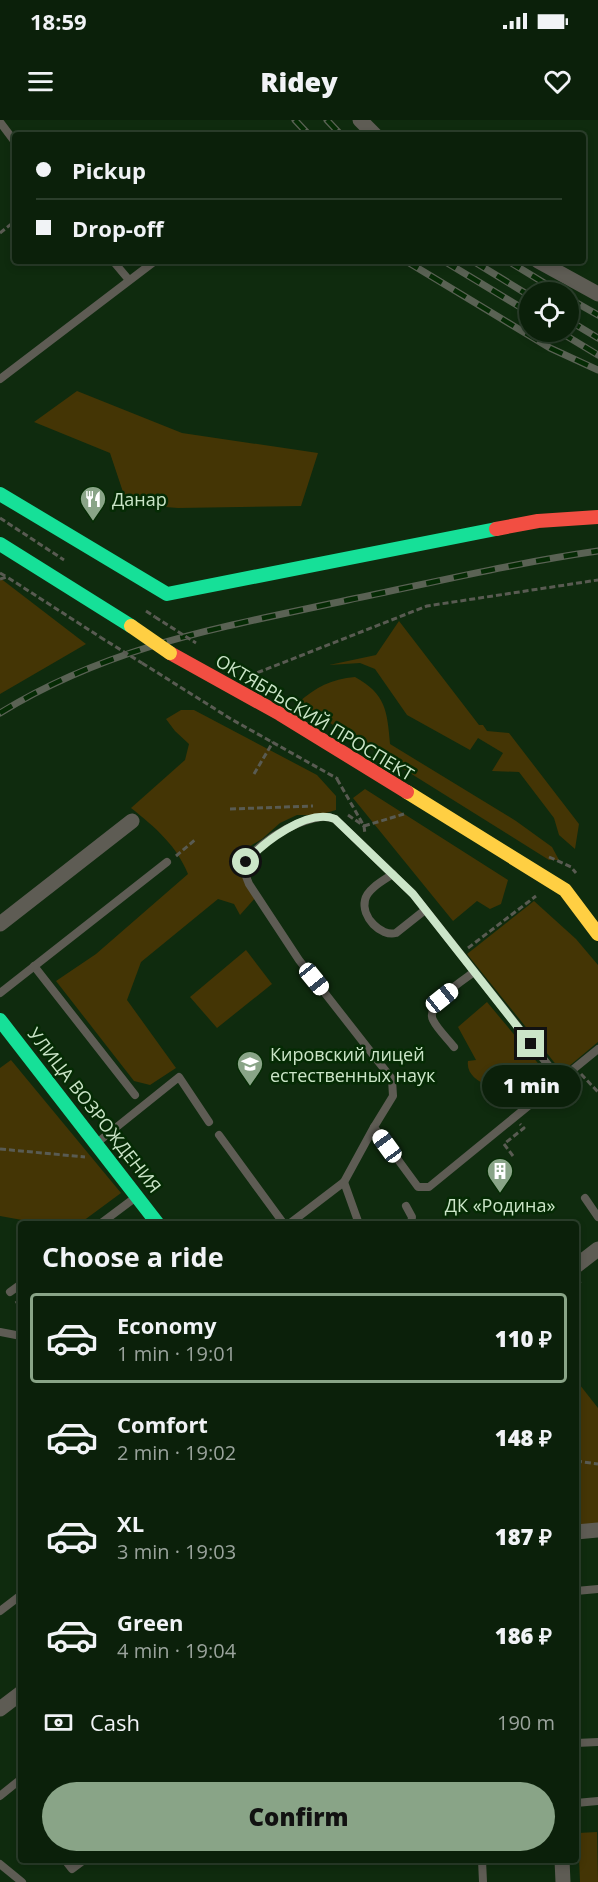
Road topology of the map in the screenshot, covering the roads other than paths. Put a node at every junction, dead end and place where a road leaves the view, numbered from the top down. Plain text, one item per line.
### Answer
1 (360, 120) edge
2 (0, 122) edge
3 (372, 132) edge
4 (12, 138) edge
5 (116, 264) edge
6 (151, 264) edge
7 (543, 264) edge
8 (129, 280) junction
9 (598, 294) edge
10 (0, 379) edge
11 (0, 494) edge
12 (598, 517) edge
13 (0, 544) edge
14 (132, 821) dead end
15 (168, 862) road end
16 (393, 874) junction
17 (425, 910) junction
18 (0, 924) edge
19 (598, 934) edge
20 (34, 966) junction
21 (474, 972) junction
22 (0, 993) edge
23 (0, 1020) edge
24 (454, 1047) dead end
25 (598, 1049) edge
26 (560, 1080) junction
27 (135, 1095) dead end
28 (209, 1122) dead end
29 (374, 1127) junction
30 (219, 1135) dead end
31 (96, 1144) junction
32 (344, 1182) junction
33 (137, 1196) junction
34 (585, 1198) dead end
35 (406, 1206) dead end
36 (598, 1217) edge
37 (104, 1221) edge
38 (156, 1221) edge
39 (285, 1221) edge
40 (291, 1221) edge
41 (358, 1221) edge
42 (411, 1221) edge
43 (598, 1249) edge
44 (579, 1264) edge
45 (18, 1286) edge
46 (10, 1292) dead end
47 (0, 1332) edge
48 (18, 1335) edge
49 (598, 1530) edge
50 (579, 1532) edge
51 (598, 1589) edge
52 (579, 1591) edge
53 (18, 1597) edge
54 (0, 1611) edge
55 (18, 1695) edge
56 (0, 1709) edge
57 (598, 1742) edge
58 (579, 1743) edge
59 (18, 1781) edge
60 (0, 1796) edge
61 (598, 1801) edge
62 (579, 1803) edge
63 (67, 1863) edge
64 (80, 1863) edge
65 (482, 1863) edge
66 (562, 1863) edge
67 (0, 1864) edge
68 (20, 1881) edge
69 (483, 1882) edge
70 (563, 1882) edge

1 - 3 street
2 - 4 lane
5 - 8 lane
6 - 8 lane
7 - 9 street
8 - 10 lane
11 - 12 street
13 - 19 street, ОКТЯБРЬСКИЙ ПРОСПЕКТ, bridge
14 - 18 street
15 - 20 lane
16 - 17 lane
16 - 17 lane
16 - 29 lane
17 - 21 lane
20 - 22 lane
20 - 27 lane
21 - 24 lane
21 - 26 lane
23 - 31 street, УЛИЦА ВОЗРОЖДЕНИЯ
25 - 26 lane
26 - 29 lane
28 - 31 lane
29 - 32 lane
30 - 39 lane
31 - 33 street, УЛИЦА ВОЗРОЖДЕНИЯ
32 - 40 lane
32 - 41 lane
33 - 37 lane
33 - 38 street, УЛИЦА ВОЗРОЖДЕНИЯ
34 - 36 lane
35 - 42 lane
43 - 44 street
45 - 46 lane
47 - 48 lane
49 - 50 street
51 - 52 lane
53 - 54 lane
55 - 56 street
57 - 58 lane
59 - 60 lane
61 - 62 lane
63 - 64 lane
65 - 69 lane
66 - 70 street
67 - 68 lane

